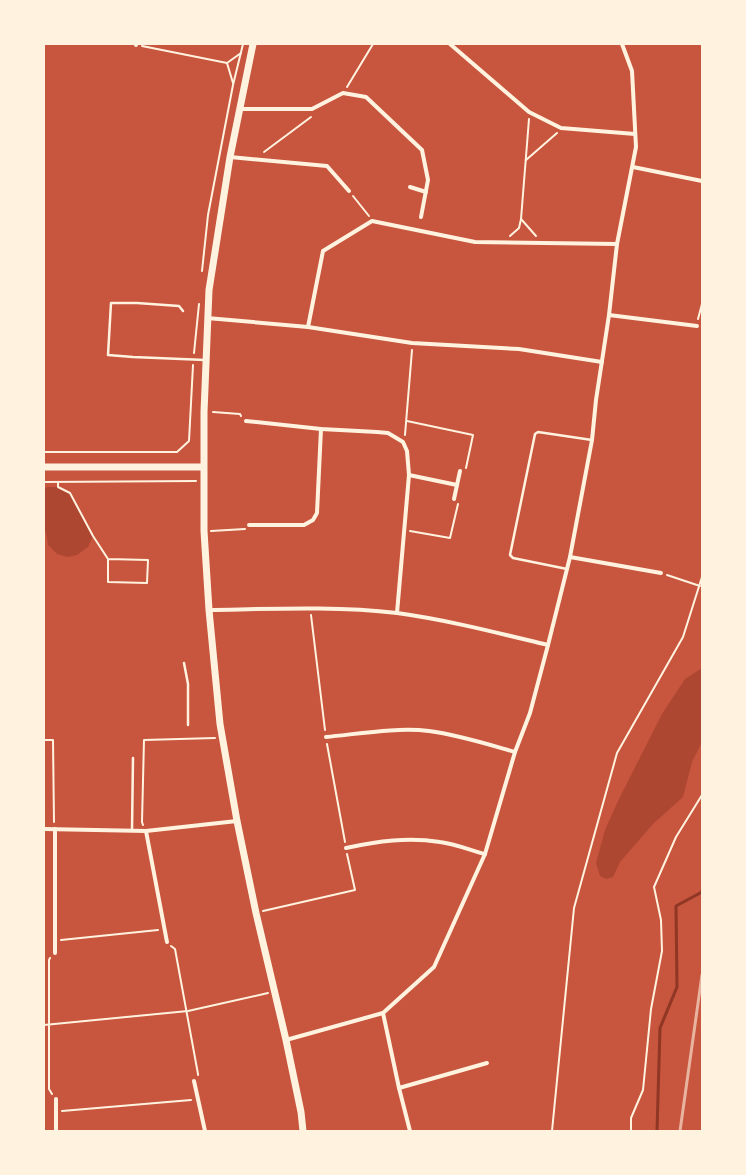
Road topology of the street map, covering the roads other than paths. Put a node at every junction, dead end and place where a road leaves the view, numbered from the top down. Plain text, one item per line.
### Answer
1 (253, 44) edge
2 (450, 44) edge
3 (622, 44) edge
4 (240, 109) junction
5 (635, 134) junction
6 (230, 157) junction
7 (633, 167) junction
8 (702, 181) edge
9 (410, 187) dead end
10 (349, 191) road end
11 (426, 192) junction
12 (421, 217) dead end
13 (617, 244) junction
14 (183, 312) dead end
15 (609, 315) junction
16 (207, 318) junction
17 (697, 326) road end
18 (308, 327) junction
19 (205, 360) junction
20 (602, 362) junction
21 (246, 421) road end
22 (321, 429) junction
23 (592, 440) junction
24 (44, 467) edge
25 (203, 467) junction
26 (460, 471) dead end
27 (409, 475) junction
28 (457, 485) junction
29 (454, 499) dead end
30 (249, 525) road end
31 (570, 557) junction
32 (567, 569) junction
33 (661, 573) road end
34 (209, 610) junction
35 (397, 613) junction
36 (548, 644) junction
37 (184, 663) dead end
38 (188, 725) dead end
39 (326, 736) road end
40 (515, 752) junction
41 (133, 758) dead end
42 (237, 821) junction
43 (44, 829) edge
44 (55, 829) junction
45 (132, 831) junction
46 (146, 831) junction
47 (346, 848) road end
48 (485, 854) junction
49 (167, 942) road end
50 (55, 953) road end
51 (382, 1013) junction
52 (286, 1040) junction
53 (487, 1063) dead end
54 (194, 1081) road end
55 (399, 1088) junction
56 (56, 1099) road end
57 (56, 1131) edge
58 (205, 1131) edge
59 (304, 1131) edge
60 (410, 1131) edge

1 - 4 street
2 - 5 street
3 - 5 street
4 - 6 street
4 - 11 street
5 - 7 street
6 - 10 street
6 - 16 street
7 - 8 street
7 - 13 street
9 - 11 street
11 - 12 street
13 - 15 street
13 - 18 street
14 - 19 lane
15 - 17 street
15 - 20 street
16 - 18 street
16 - 19 street
18 - 20 street
19 - 25 street
20 - 23 street
21 - 22 street
22 - 27 street
22 - 30 street
23 - 31 street
23 - 32 lane
24 - 25 street
25 - 34 street
26 - 28 street
27 - 28 street
27 - 35 street
28 - 29 street
31 - 32 street
31 - 33 street
32 - 36 street
34 - 35 street
34 - 42 street
35 - 36 street
36 - 40 street
37 - 38 lane
39 - 40 street
40 - 48 street
41 - 45 lane
42 - 46 street
42 - 52 street
43 - 44 street
44 - 45 street
44 - 50 street
45 - 46 street
46 - 49 street
47 - 48 street
48 - 51 street
51 - 52 street
51 - 55 street
52 - 59 street
53 - 55 street
54 - 58 street
55 - 60 street
56 - 57 street

